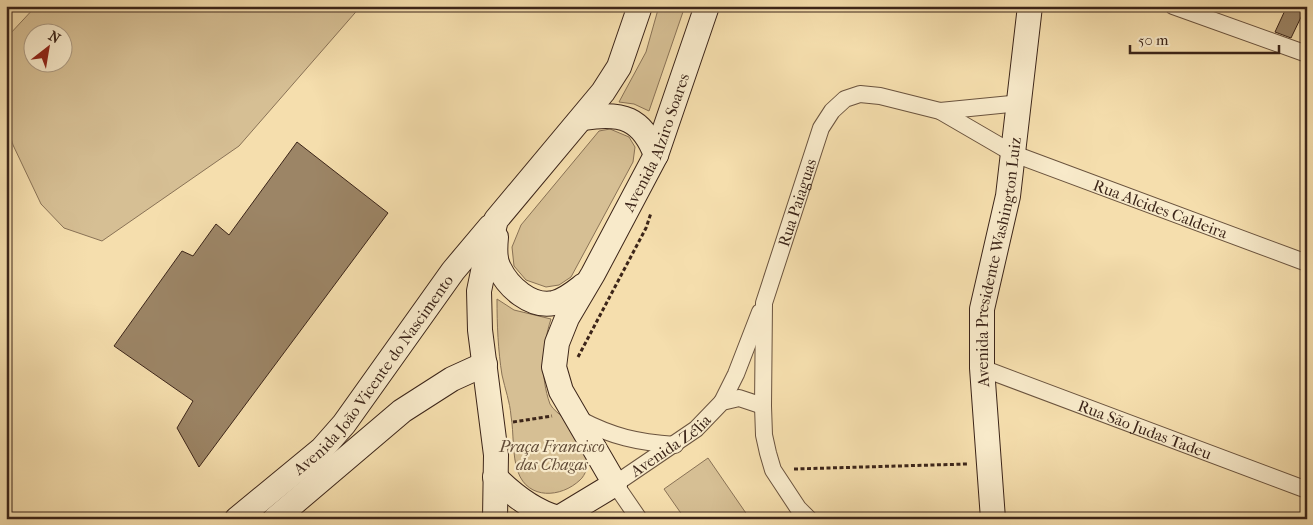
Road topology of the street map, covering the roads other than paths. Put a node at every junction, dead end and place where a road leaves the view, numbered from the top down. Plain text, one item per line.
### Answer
1 (640, 6) edge
2 (707, 6) edge
3 (1030, 6) edge
4 (1173, 6) edge
5 (1307, 54) edge
6 (1020, 103) junction
7 (940, 111) junction
8 (584, 118) junction
9 (1014, 154) junction
10 (656, 155) junction
11 (496, 220) junction
12 (1307, 263) edge
13 (594, 274) junction
14 (764, 303) junction
15 (485, 364) junction
16 (982, 368) junction
17 (722, 402) junction
18 (763, 406) junction
19 (579, 419) junction
20 (675, 445) junction
21 (495, 477) junction
22 (615, 484) junction
23 (1307, 490) edge
24 (558, 518) edge
25 (237, 519) edge
26 (275, 519) edge
27 (495, 519) edge
28 (638, 519) edge
29 (809, 519) edge
30 (994, 519) edge

1 - 8 main road
2 - 10 main road, Avenida Alziro Soares
3 - 6 main road, Avenida Presidente Washington Luiz
4 - 5 street
6 - 7 street, Rua Paiaguas
6 - 9 main road, Avenida Presidente Washington Luiz
7 - 9 street, Rua Paiaguas
7 - 14 street, Rua Paiaguas
8 - 10 main road
8 - 11 main road
9 - 12 street, Rua Alcides Caldeira
9 - 16 main road, Avenida Presidente Washington Luiz
10 - 13 main road, Avenida Alziro Soares
11 - 13 main road
11 - 15 main road
11 - 25 main road, Avenida João Vicente do Nascimento
13 - 19 main road, Avenida Zélia
14 - 17 street, Avenida Zélia
14 - 18 street, Rua Paiaguas
15 - 21 main road
15 - 26 main road, Avenida João Vicente do Nascimento
16 - 23 street, Rua São Judas Tadeu
16 - 30 main road, Avenida Presidente Washington Luiz
17 - 18 street, Avenida Zélia
17 - 20 street, Avenida Zélia
18 - 29 street, Rua Paiaguas
19 - 20 street
19 - 22 main road, Avenida Zélia
20 - 22 street, Avenida Zélia
21 - 24 main road
21 - 27 main road
22 - 24 main road, Avenida Zélia
22 - 28 street

